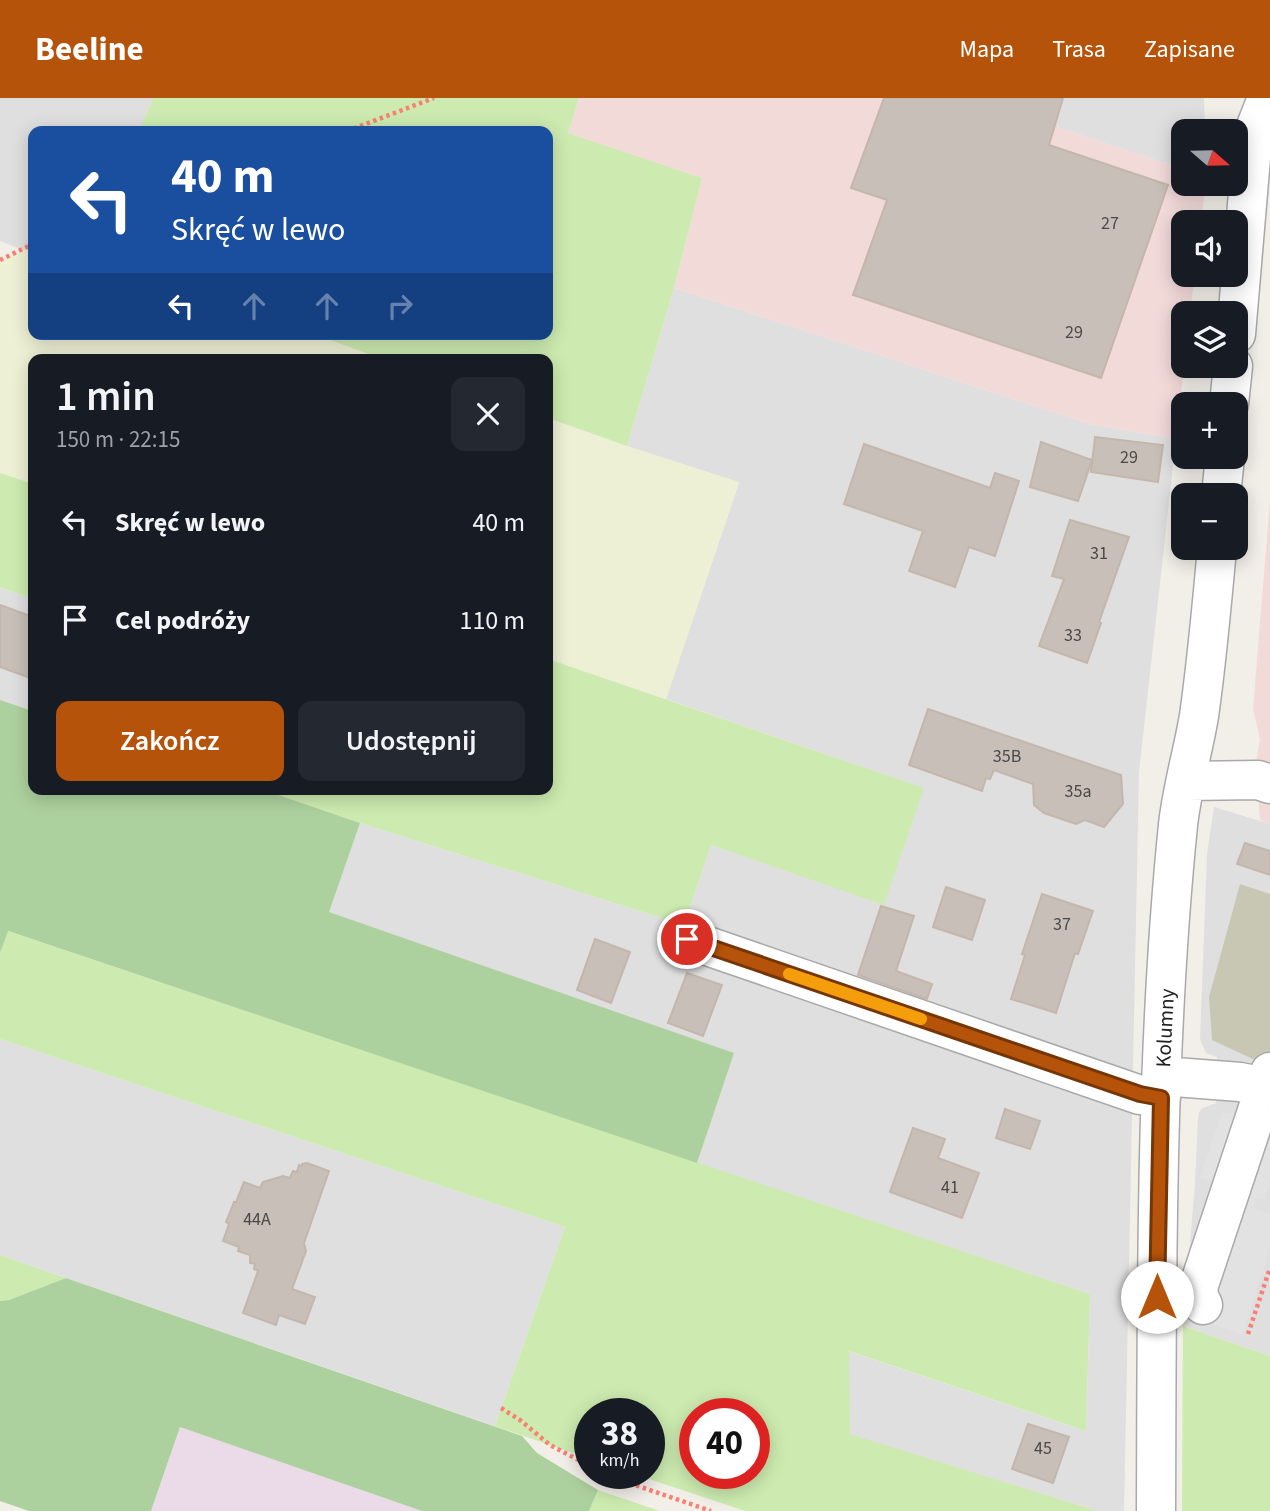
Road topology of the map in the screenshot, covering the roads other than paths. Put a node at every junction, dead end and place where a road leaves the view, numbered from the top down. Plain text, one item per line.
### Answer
1 (1241, 98) edge
2 (1267, 98) edge
3 (1253, 134) junction
4 (1239, 301) edge
5 (1216, 560) edge
6 (1185, 781) junction
7 (1270, 784) edge
8 (687, 939) dead end
9 (1267, 1080) edge
10 (1162, 1087) junction
11 (1260, 1138) edge
12 (1203, 1305) dead end
13 (1156, 1511) edge

1 - 3 street
2 - 3 street
3 - 4 street
5 - 6 street, Kolumny
6 - 7 street
6 - 10 street, Kolumny
8 - 10 street
9 - 10 street
9 - 11 street
10 - 13 street, Kolumny
11 - 12 street

